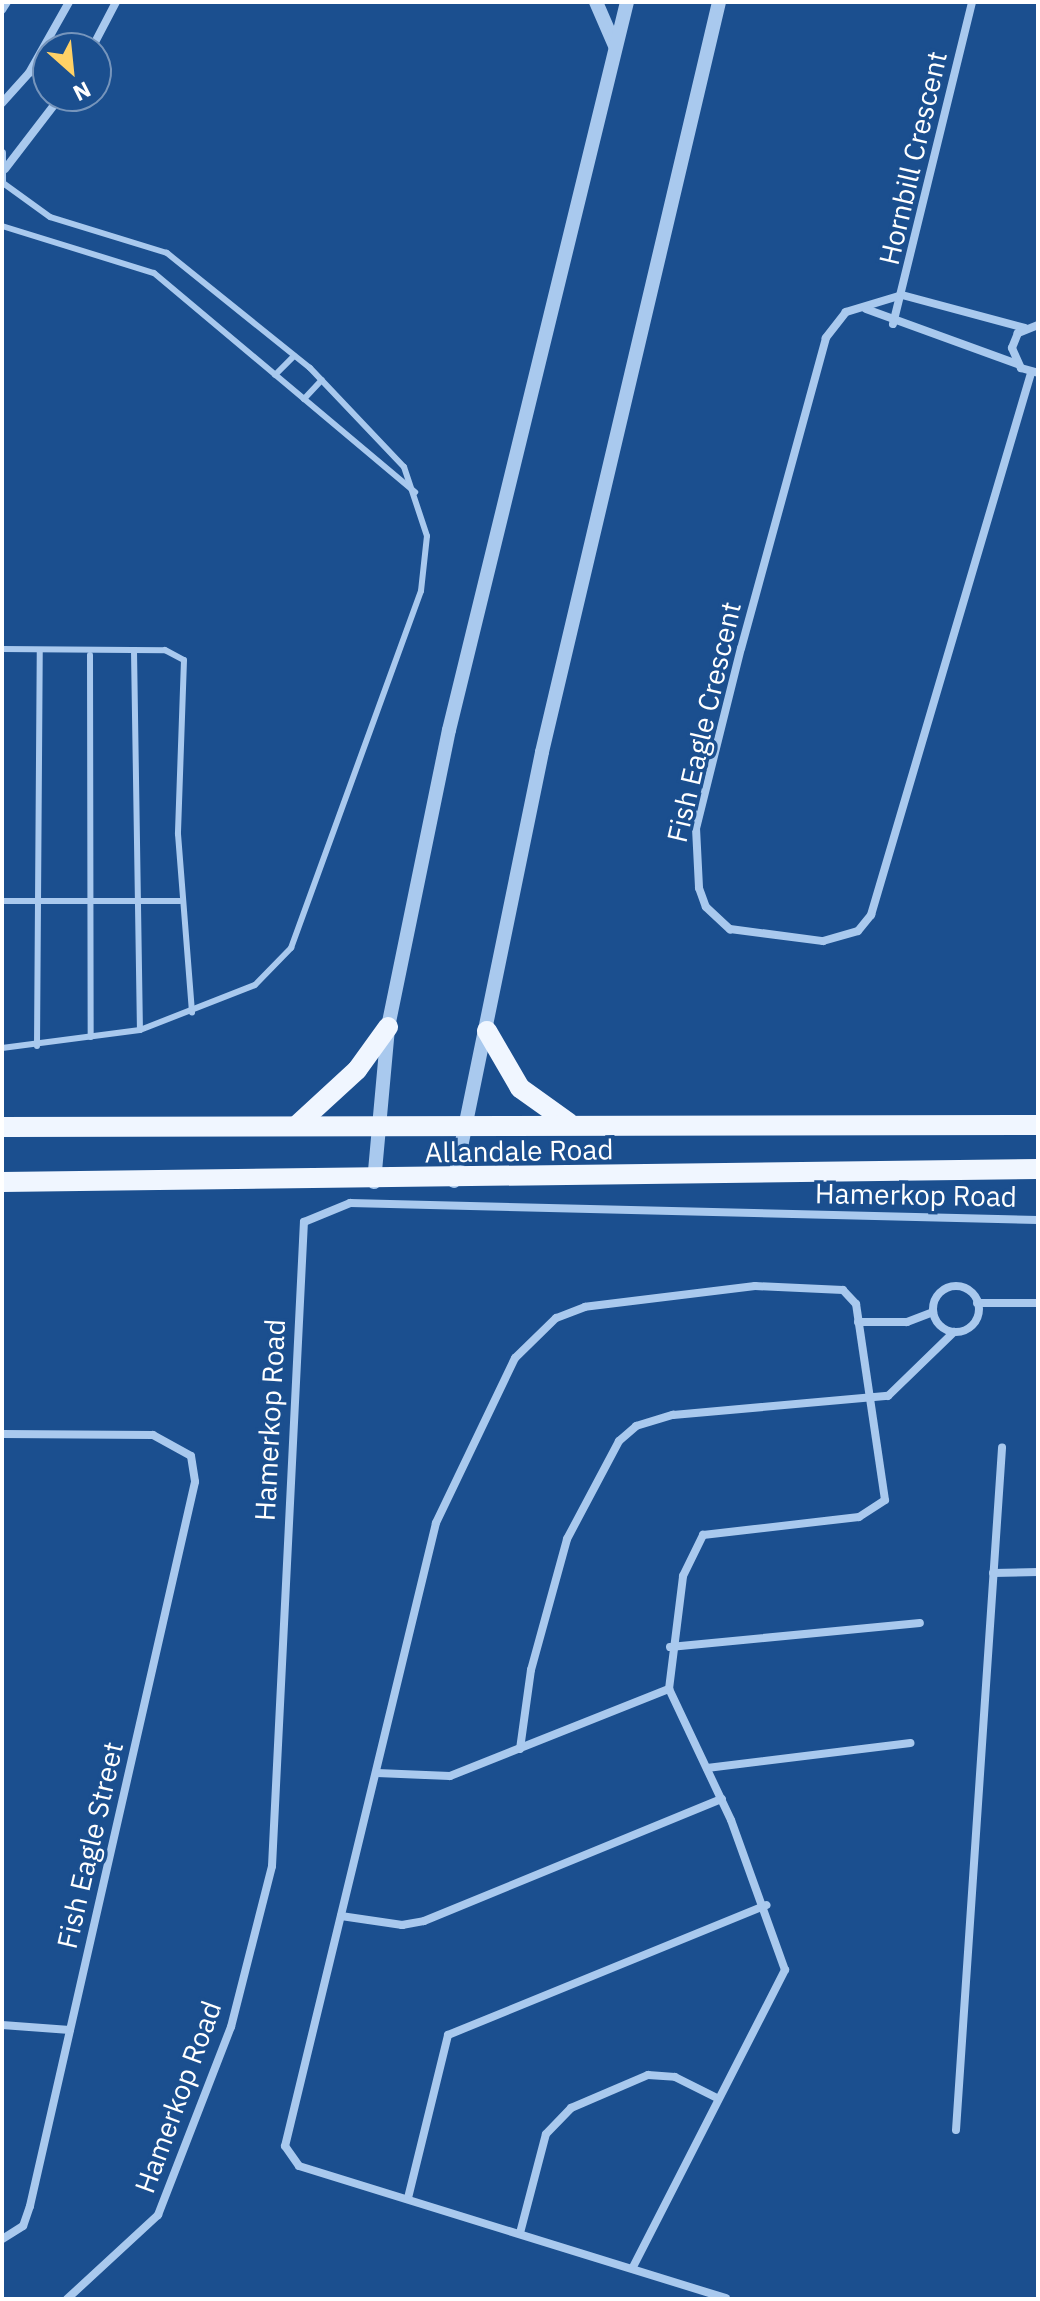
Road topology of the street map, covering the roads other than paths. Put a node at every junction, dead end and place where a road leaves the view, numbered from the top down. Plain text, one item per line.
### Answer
1 (7, 2) edge
2 (69, 2) edge
3 (116, 2) edge
4 (596, 2) edge
5 (627, 2) edge
6 (719, 2) edge
7 (972, 2) edge
8 (2, 10) edge
9 (100, 32) edge
10 (615, 47) junction
11 (2, 103) edge
12 (49, 112) edge
13 (2, 153) edge
14 (5, 169) junction
15 (2, 184) edge
16 (2, 226) edge
17 (902, 295) junction
18 (866, 309) junction
19 (893, 324) junction
20 (1038, 325) edge
21 (1025, 328) junction
22 (294, 356) junction
23 (1017, 364) junction
24 (1035, 373) edge
25 (275, 375) junction
26 (322, 380) junction
27 (304, 399) junction
28 (418, 494) junction
29 (2, 649) edge
30 (40, 650) junction
31 (134, 651) junction
32 (90, 655) junction
33 (2, 901) edge
34 (180, 901) junction
35 (36, 902) junction
36 (86, 902) junction
37 (135, 902) junction
38 (192, 1012) junction
39 (388, 1027) junction
40 (140, 1030) junction
41 (487, 1031) junction
42 (91, 1037) junction
43 (37, 1046) junction
44 (2, 1048) edge
45 (569, 1123) junction
46 (380, 1125) junction
47 (1038, 1125) edge
48 (296, 1126) junction
49 (466, 1126) junction
50 (2, 1127) edge
51 (1038, 1169) edge
52 (454, 1181) junction
53 (2, 1182) edge
54 (374, 1182) junction
55 (1038, 1220) edge
56 (977, 1303) junction
57 (1038, 1303) edge
58 (933, 1312) junction
59 (858, 1322) junction
60 (954, 1332) junction
61 (873, 1398) junction
62 (2, 1434) edge
63 (1002, 1448) dead end
64 (1038, 1572) edge
65 (993, 1573) junction
66 (920, 1623) dead end
67 (670, 1647) junction
68 (669, 1689) junction
69 (910, 1743) dead end
70 (520, 1749) junction
71 (707, 1768) junction
72 (377, 1773) junction
73 (722, 1799) junction
74 (766, 1905) junction
75 (341, 1916) junction
76 (2, 2025) edge
77 (70, 2030) junction
78 (717, 2098) junction
79 (956, 2130) dead end
80 (408, 2198) junction
81 (520, 2233) junction
82 (5, 2238) edge
83 (633, 2267) junction
84 (726, 2298) edge
85 (67, 2299) edge

1 - 8 street
2 - 11 street
3 - 9 street
4 - 10 street
5 - 10 street
6 - 41 street
7 - 17 street, Hornbill Crescent
10 - 39 street
12 - 14 street
13 - 14 street
14 - 15 street
15 - 22 lane
16 - 25 lane
17 - 18 street, Fish Eagle Crescent
17 - 19 street, Hornbill Crescent
17 - 21 street
18 - 19 street
18 - 24 street, Fish Eagle Crescent
19 - 23 street
20 - 21 street
21 - 23 street
22 - 25 lane
22 - 26 lane
23 - 24 street
25 - 27 lane
26 - 27 lane
26 - 28 lane
27 - 28 lane
28 - 38 lane
29 - 30 lane
30 - 32 lane
30 - 35 lane
31 - 32 lane
31 - 34 lane
31 - 37 lane
32 - 36 lane
33 - 35 lane
34 - 37 lane
34 - 38 lane
35 - 36 lane
35 - 43 lane
36 - 37 lane
36 - 42 lane
37 - 40 lane
38 - 40 lane
39 - 46 street
39 - 48 main road
40 - 42 lane
41 - 45 main road
41 - 49 street
42 - 43 lane
43 - 44 lane
45 - 47 main road, Allandale Road
45 - 49 main road, Allandale Road
46 - 48 main road, Allandale Road
46 - 49 main road, Allandale Road
46 - 54 street
48 - 50 main road, Allandale Road
49 - 52 street
51 - 52 main road, Allandale Road
52 - 54 main road, Allandale Road
53 - 54 main road, Allandale Road
55 - 85 street, Hamerkop Road
56 - 57 street
56 - 58 street
56 - 60 street
58 - 59 street
58 - 60 street
59 - 61 street
59 - 72 street
60 - 61 street
61 - 67 street
61 - 70 street
62 - 77 street, Fish Eagle Street
63 - 65 street
64 - 65 street
65 - 79 street
66 - 67 street
67 - 68 street
68 - 70 street
68 - 71 street
69 - 71 street
70 - 72 street
71 - 73 street
72 - 75 street
73 - 74 street
73 - 75 street
74 - 78 street
74 - 80 street
75 - 80 street
76 - 77 street
77 - 82 street, Fish Eagle Street
78 - 81 street
78 - 83 street
80 - 81 street
81 - 83 street
83 - 84 street

